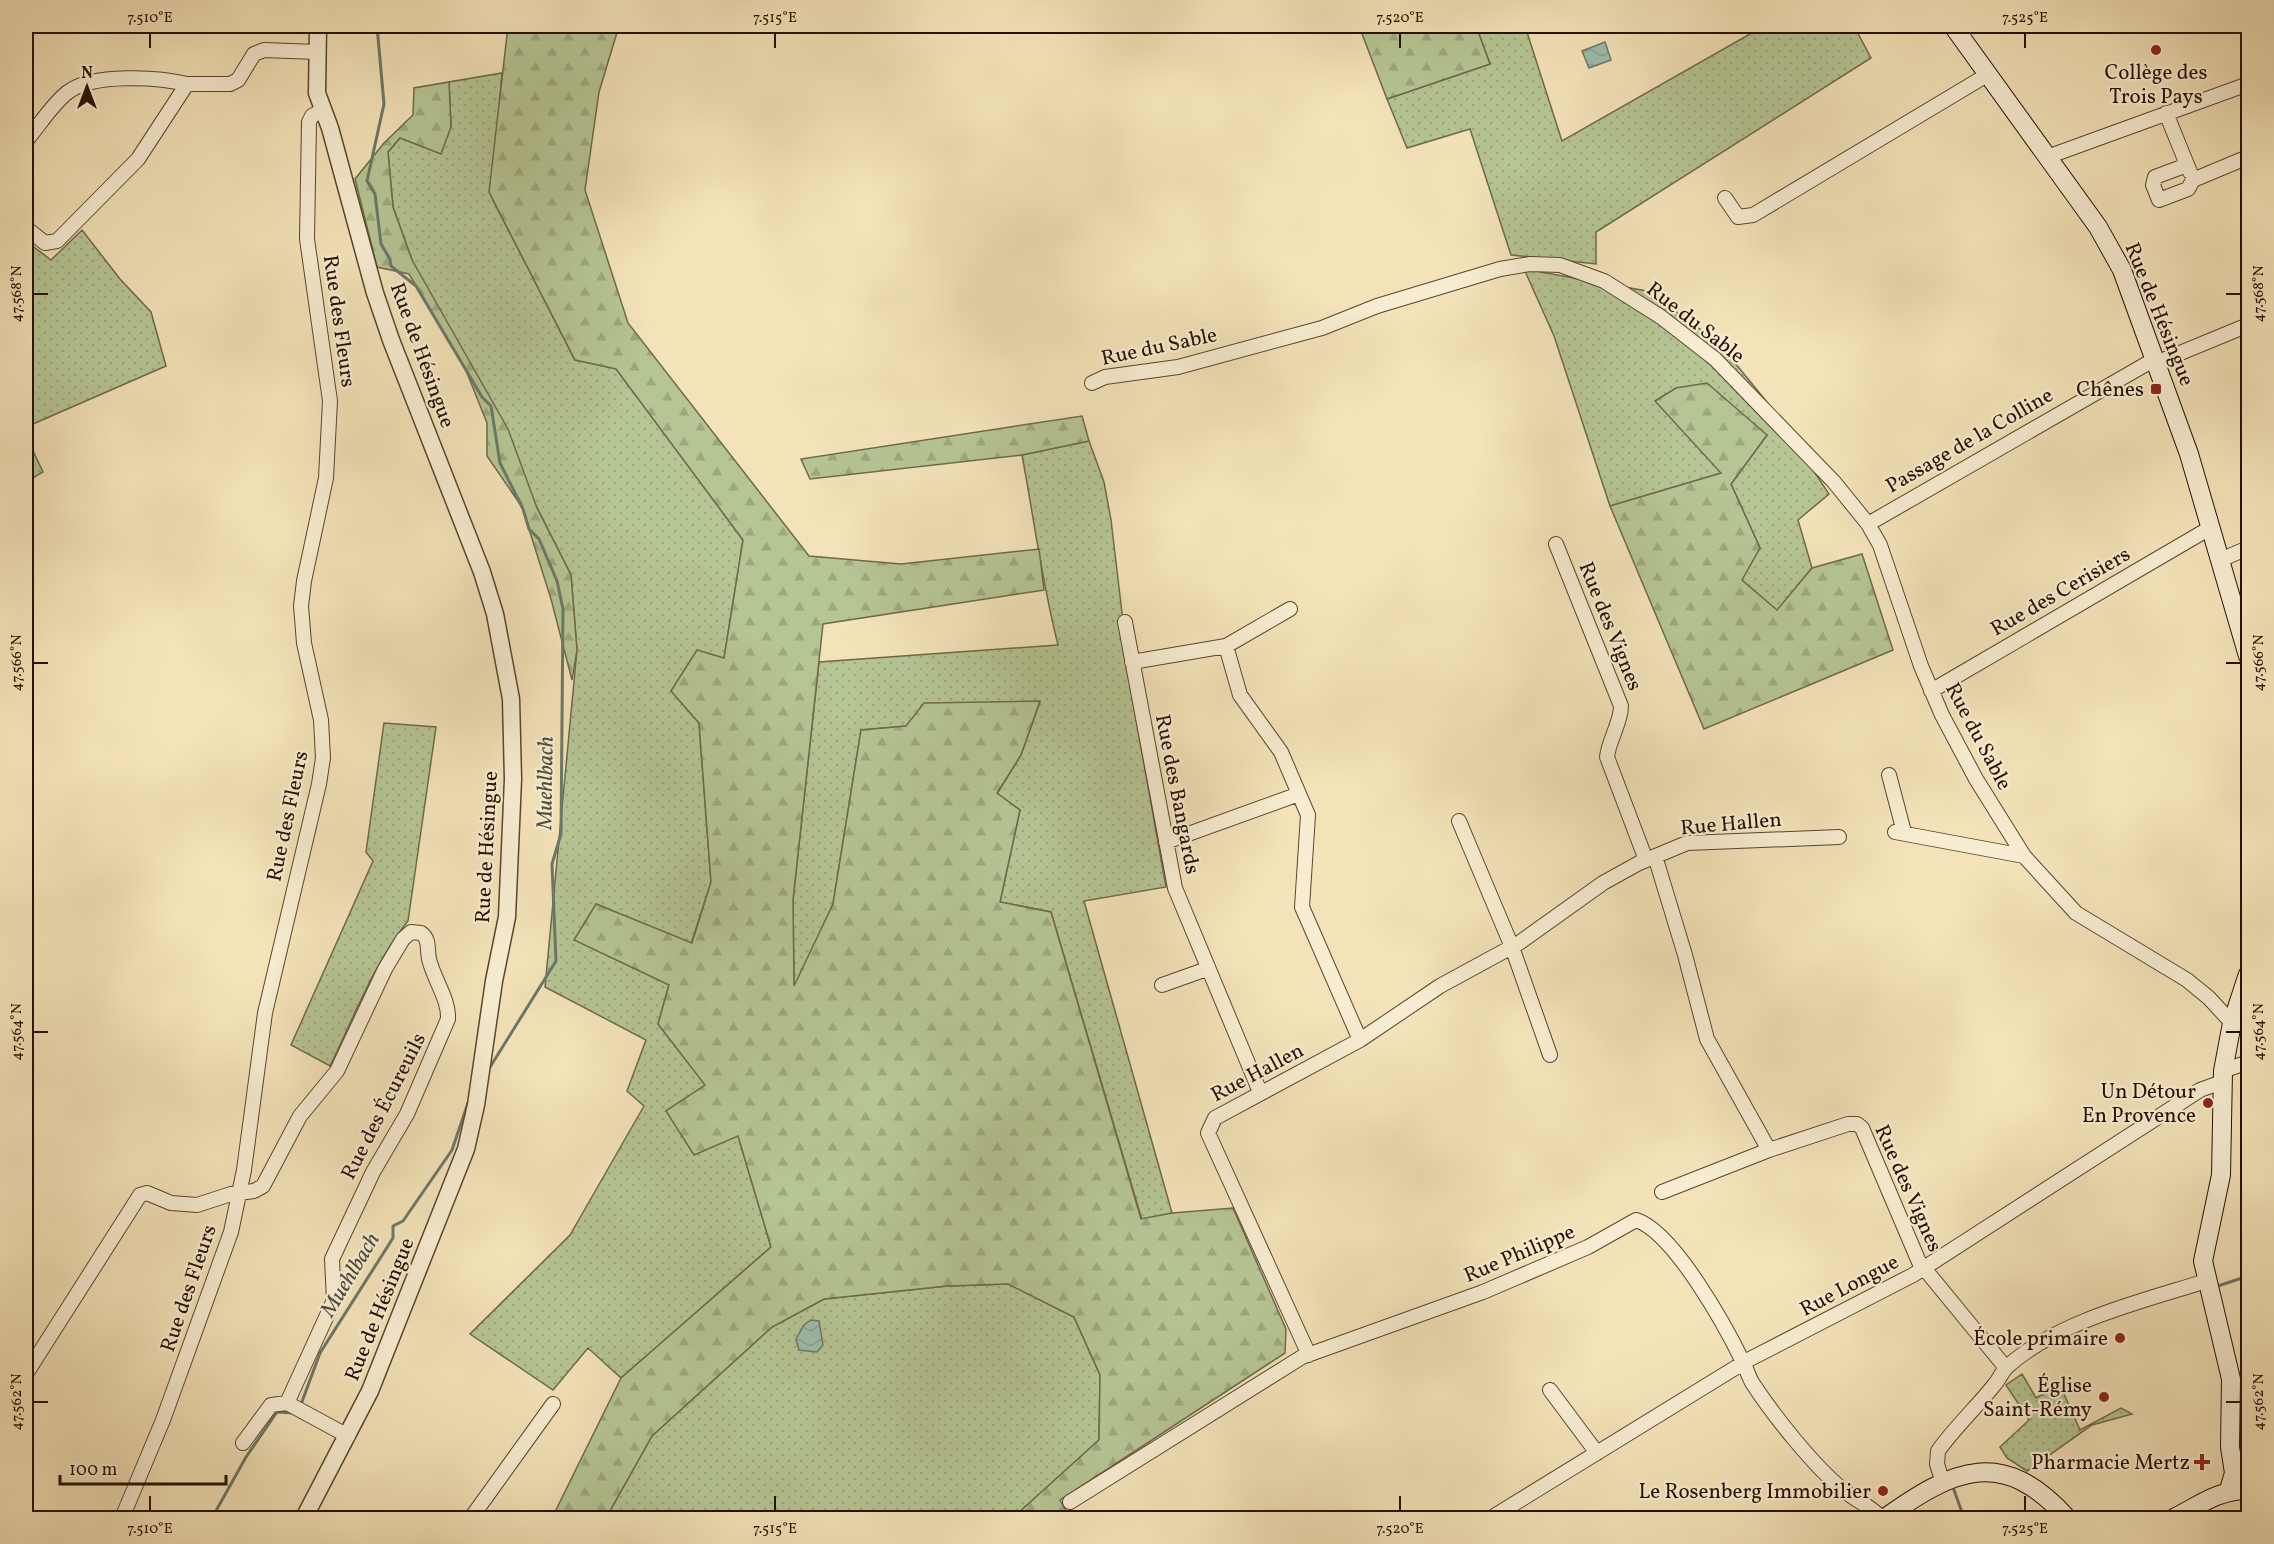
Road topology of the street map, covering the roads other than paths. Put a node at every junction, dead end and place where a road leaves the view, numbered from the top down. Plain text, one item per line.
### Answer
1 (318, 26) edge
2 (1953, 26) edge
3 (317, 52) junction
4 (1988, 75) junction
5 (187, 84) junction
6 (2248, 84) edge
7 (323, 110) junction
8 (2166, 113) junction
9 (26, 141) edge
10 (2048, 157) junction
11 (2248, 157) edge
12 (2187, 165) junction
13 (2193, 180) junction
14 (1725, 198) dead end
15 (26, 228) edge
16 (2248, 325) edge
17 (2155, 361) junction
18 (1092, 383) dead end
19 (1868, 524) junction
20 (2210, 528) junction
21 (1556, 544) dead end
22 (2248, 548) edge
23 (2220, 560) junction
24 (1290, 609) dead end
25 (1125, 622) dead end
26 (1226, 646) junction
27 (2248, 656) edge
28 (1132, 662) junction
29 (1931, 691) junction
30 (1890, 775) dead end
31 (1299, 794) junction
32 (1459, 821) dead end
33 (1839, 837) dead end
34 (1166, 842) junction
35 (2024, 856) junction
36 (1650, 858) junction
37 (1512, 947) junction
38 (1207, 969) junction
39 (2248, 974) edge
40 (1162, 985) dead end
41 (2232, 1023) junction
42 (1360, 1040) junction
43 (1550, 1055) dead end
44 (2248, 1062) edge
45 (2222, 1077) junction
46 (1260, 1092) junction
47 (1769, 1150) junction
48 (241, 1192) junction
49 (1662, 1192) dead end
50 (1923, 1268) junction
51 (2206, 1281) junction
52 (1309, 1355) junction
53 (1744, 1363) junction
54 (2006, 1368) junction
55 (26, 1374) edge
56 (1550, 1390) dead end
57 (553, 1404) dead end
58 (289, 1405) junction
59 (348, 1436) junction
60 (243, 1443) dead end
61 (1597, 1453) junction
62 (1944, 1483) junction
63 (2229, 1490) junction
64 (2248, 1490) edge
65 (1070, 1502) dead end
66 (122, 1518) edge
67 (304, 1518) edge
68 (471, 1518) edge
69 (1491, 1518) edge
70 (1884, 1518) edge
71 (2067, 1518) edge
72 (2175, 1518) edge

1 - 3 street, Rue de Hésingue
2 - 4 main road, Rue de Hésingue
3 - 5 street
3 - 7 street, Rue de Hésingue
4 - 10 main road, Rue de Hésingue
4 - 14 street
5 - 9 street
5 - 15 street
6 - 8 street
7 - 48 street, Rue des Fleurs
7 - 59 street, Rue de Hésingue
8 - 10 street
8 - 12 street
10 - 17 main road, Rue de Hésingue
11 - 13 street
12 - 13 street
12 - 13 street
16 - 17 street, Passage de la Colline
17 - 19 street, Passage de la Colline
17 - 20 main road, Rue de Hésingue
18 - 19 street, Rue du Sable
19 - 29 street, Rue du Sable
20 - 23 main road, Rue de Hésingue
20 - 29 street, Rue des Cerisiers
21 - 36 street, Rue des Vignes
22 - 23 street
23 - 27 main road, Rue de Hésingue
24 - 26 street
25 - 28 street, Rue des Bangards
26 - 28 street
26 - 31 street
28 - 34 street, Rue des Bangards
29 - 35 street, Rue du Sable
30 - 35 street
31 - 34 street
31 - 42 street
32 - 37 street
33 - 36 street, Rue Hallen
34 - 38 street, Rue des Bangards
35 - 41 street, Rue du Sable
36 - 37 street, Rue Hallen
36 - 47 street, Rue des Vignes
37 - 42 street, Rue Hallen
37 - 43 street
38 - 40 street
38 - 46 street, Rue des Bangards
39 - 41 main road
41 - 45 main road
42 - 46 street, Rue Hallen
44 - 45 street, Rue Longue
45 - 50 street, Rue Longue
45 - 51 main road
46 - 52 street, Rue Hallen
47 - 49 street, Rue des Vignes
47 - 50 street, Rue des Vignes
48 - 55 street
48 - 58 street, Rue des Écureuils
48 - 66 street, Rue des Fleurs
50 - 53 street, Rue Longue
50 - 54 street, Rue des Vignes
51 - 54 street
51 - 63 main road
52 - 53 street, Rue Philippe
52 - 65 street, Rue Philippe
53 - 61 street, Rue Longue
53 - 70 street, Rue Philippe
54 - 62 street
56 - 61 street
57 - 68 street
58 - 59 street
58 - 60 street
59 - 67 street, Rue de Hésingue
61 - 69 street, Rue Longue
62 - 70 main road
62 - 71 main road
63 - 64 main road
63 - 72 main road

